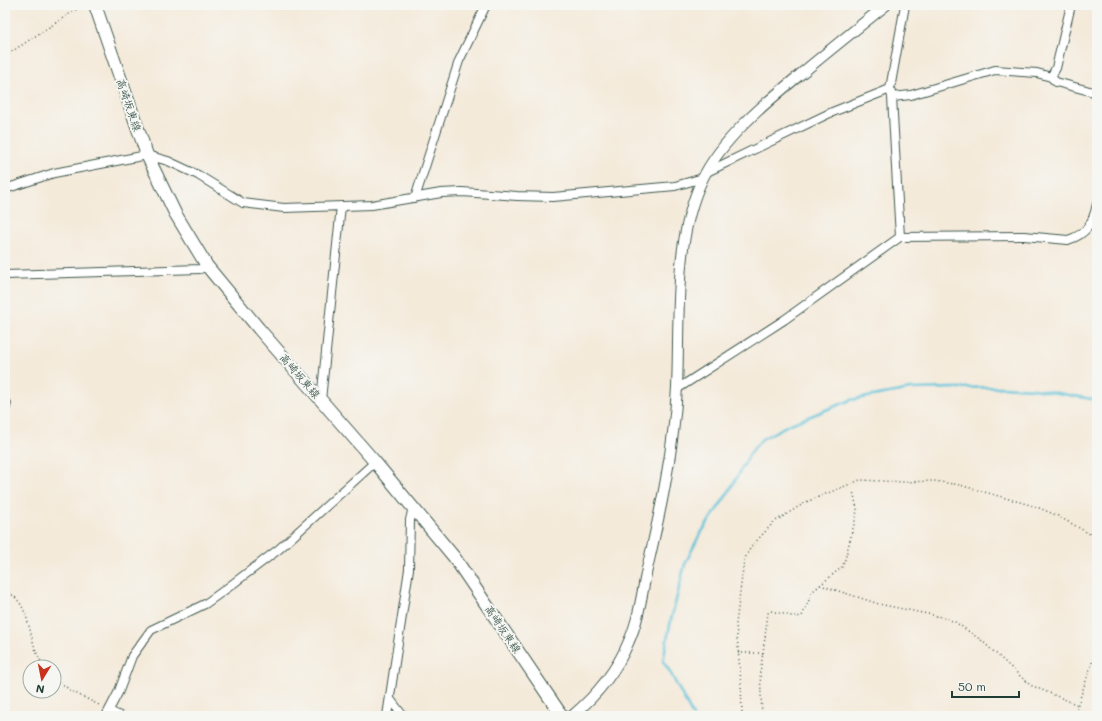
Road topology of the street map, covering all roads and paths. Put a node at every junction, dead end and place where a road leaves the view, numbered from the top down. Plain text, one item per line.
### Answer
1 (83, 5) edge
2 (95, 5) edge
3 (486, 5) edge
4 (886, 5) edge
5 (905, 5) edge
6 (1071, 5) edge
7 (5, 56) edge
8 (1052, 77) junction
9 (891, 93) junction
10 (1097, 93) edge
11 (147, 155) junction
12 (705, 175) junction
13 (5, 189) edge
14 (415, 198) junction
15 (1097, 204) edge
16 (341, 206) junction
17 (1096, 216) edge
18 (900, 237) junction
19 (207, 266) junction
20 (5, 275) edge
21 (677, 389) junction
22 (5, 400) edge
23 (321, 400) junction
24 (5, 418) edge
25 (375, 462) junction
26 (853, 491) dead end
27 (413, 507) junction
28 (1097, 538) edge
29 (820, 585) junction
30 (5, 591) edge
31 (1097, 648) edge
32 (738, 653) junction
33 (763, 654) junction
34 (41, 659) edge
35 (62, 684) edge
36 (390, 699) junction
37 (1078, 705) junction
38 (108, 713) edge
39 (120, 716) edge
40 (387, 716) edge
41 (403, 716) edge
42 (562, 716) edge
43 (572, 716) edge
44 (742, 716) edge
45 (762, 716) edge
46 (1074, 716) edge

1 - 7 path
2 - 11 main road, 高崎坂東線
3 - 14 street
4 - 12 street
5 - 9 street
6 - 8 street
8 - 9 street
8 - 10 street
9 - 12 street
9 - 18 street
11 - 13 street
11 - 16 street
11 - 19 main road, 高崎坂東線
12 - 14 street
12 - 21 street
14 - 16 street
15 - 17 street
16 - 23 street
17 - 18 street
18 - 21 street
19 - 20 street
19 - 23 main road, 高崎坂東線
21 - 43 street
22 - 24 lane
23 - 25 main road, 高崎坂東線
25 - 27 main road, 高崎坂東線
25 - 38 street
26 - 29 path
27 - 36 street
27 - 42 main road, 高崎坂東線
28 - 32 path
29 - 33 path
29 - 37 path
30 - 34 path
31 - 37 path
32 - 33 path
32 - 44 path
33 - 45 path
35 - 38 path
36 - 40 street
36 - 41 street
37 - 46 path
38 - 39 street

